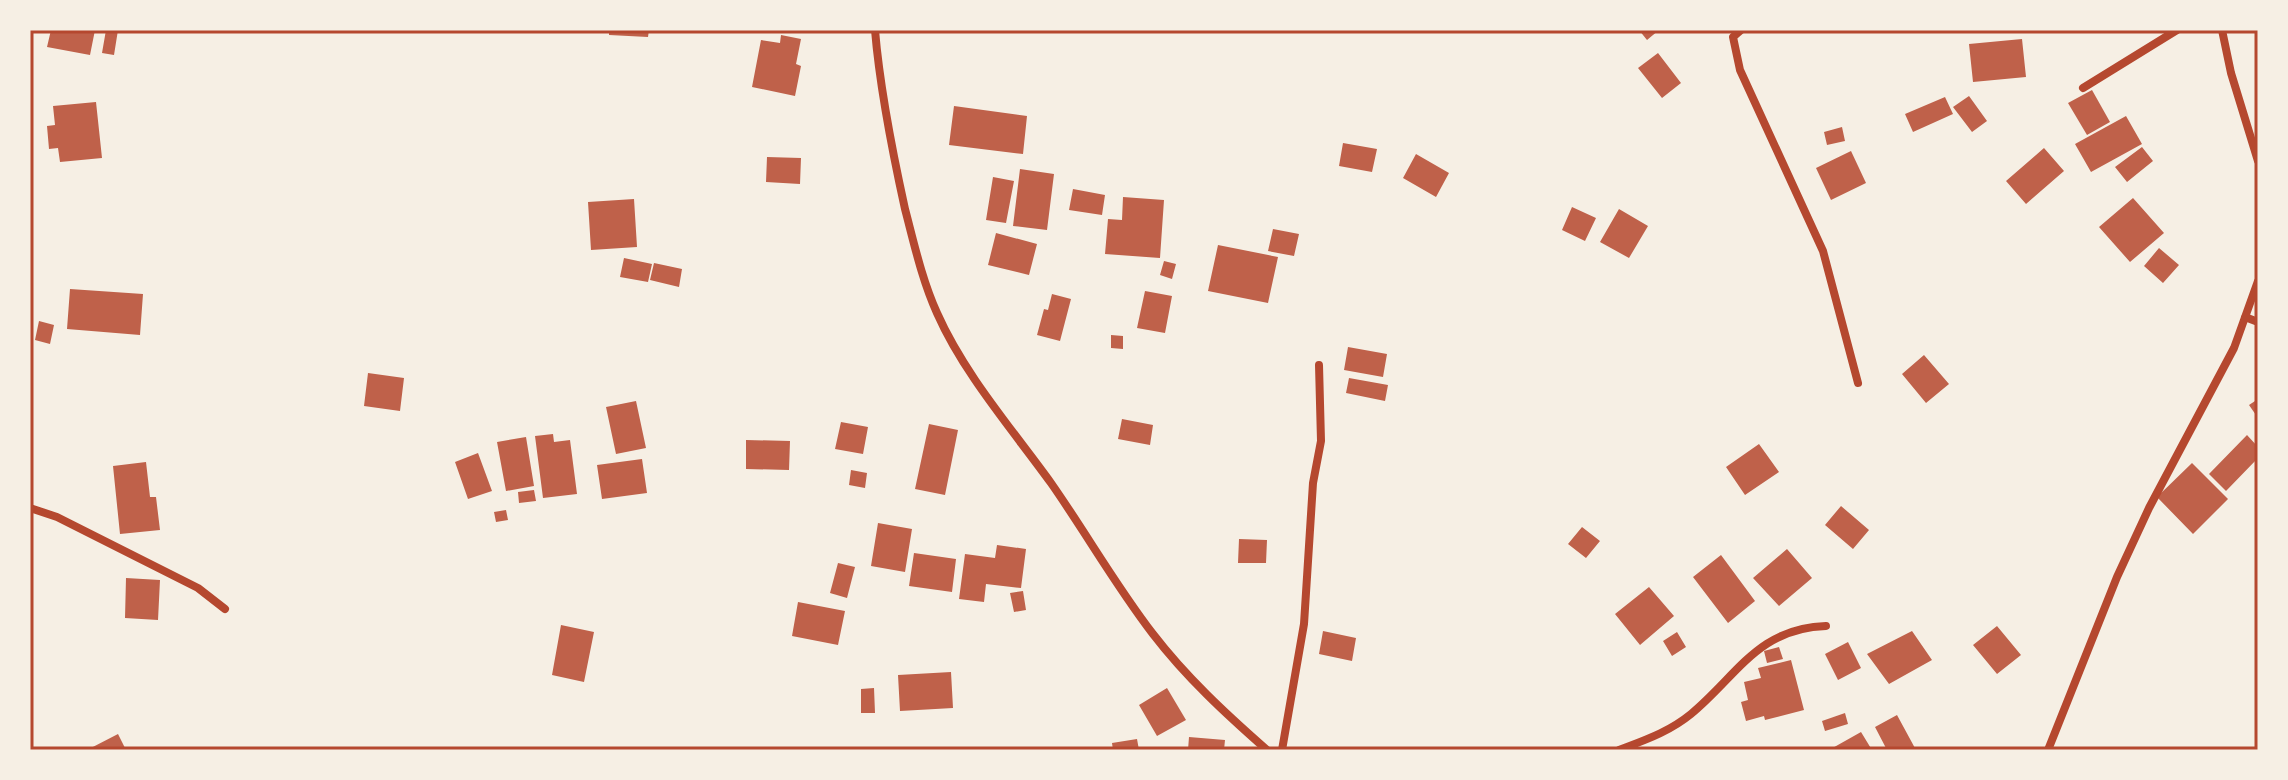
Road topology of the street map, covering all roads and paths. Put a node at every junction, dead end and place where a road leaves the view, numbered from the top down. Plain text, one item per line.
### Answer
1 (875, 30) edge
2 (1741, 30) edge
3 (2177, 30) edge
4 (2222, 30) edge
5 (2083, 88) dead end
6 (2258, 161) edge
7 (2258, 281) edge
8 (2245, 317) junction
9 (2258, 322) edge
10 (1319, 365) dead end
11 (1858, 383) dead end
12 (30, 508) edge
13 (225, 609) dead end
14 (1826, 626) dead end
15 (1267, 750) edge
16 (1282, 750) edge
17 (1619, 750) edge
18 (2048, 750) edge

1 - 15 street
2 - 11 street
3 - 5 street
4 - 6 street
7 - 8 street
8 - 9 street
8 - 18 street
10 - 16 street
12 - 13 street
14 - 17 street

